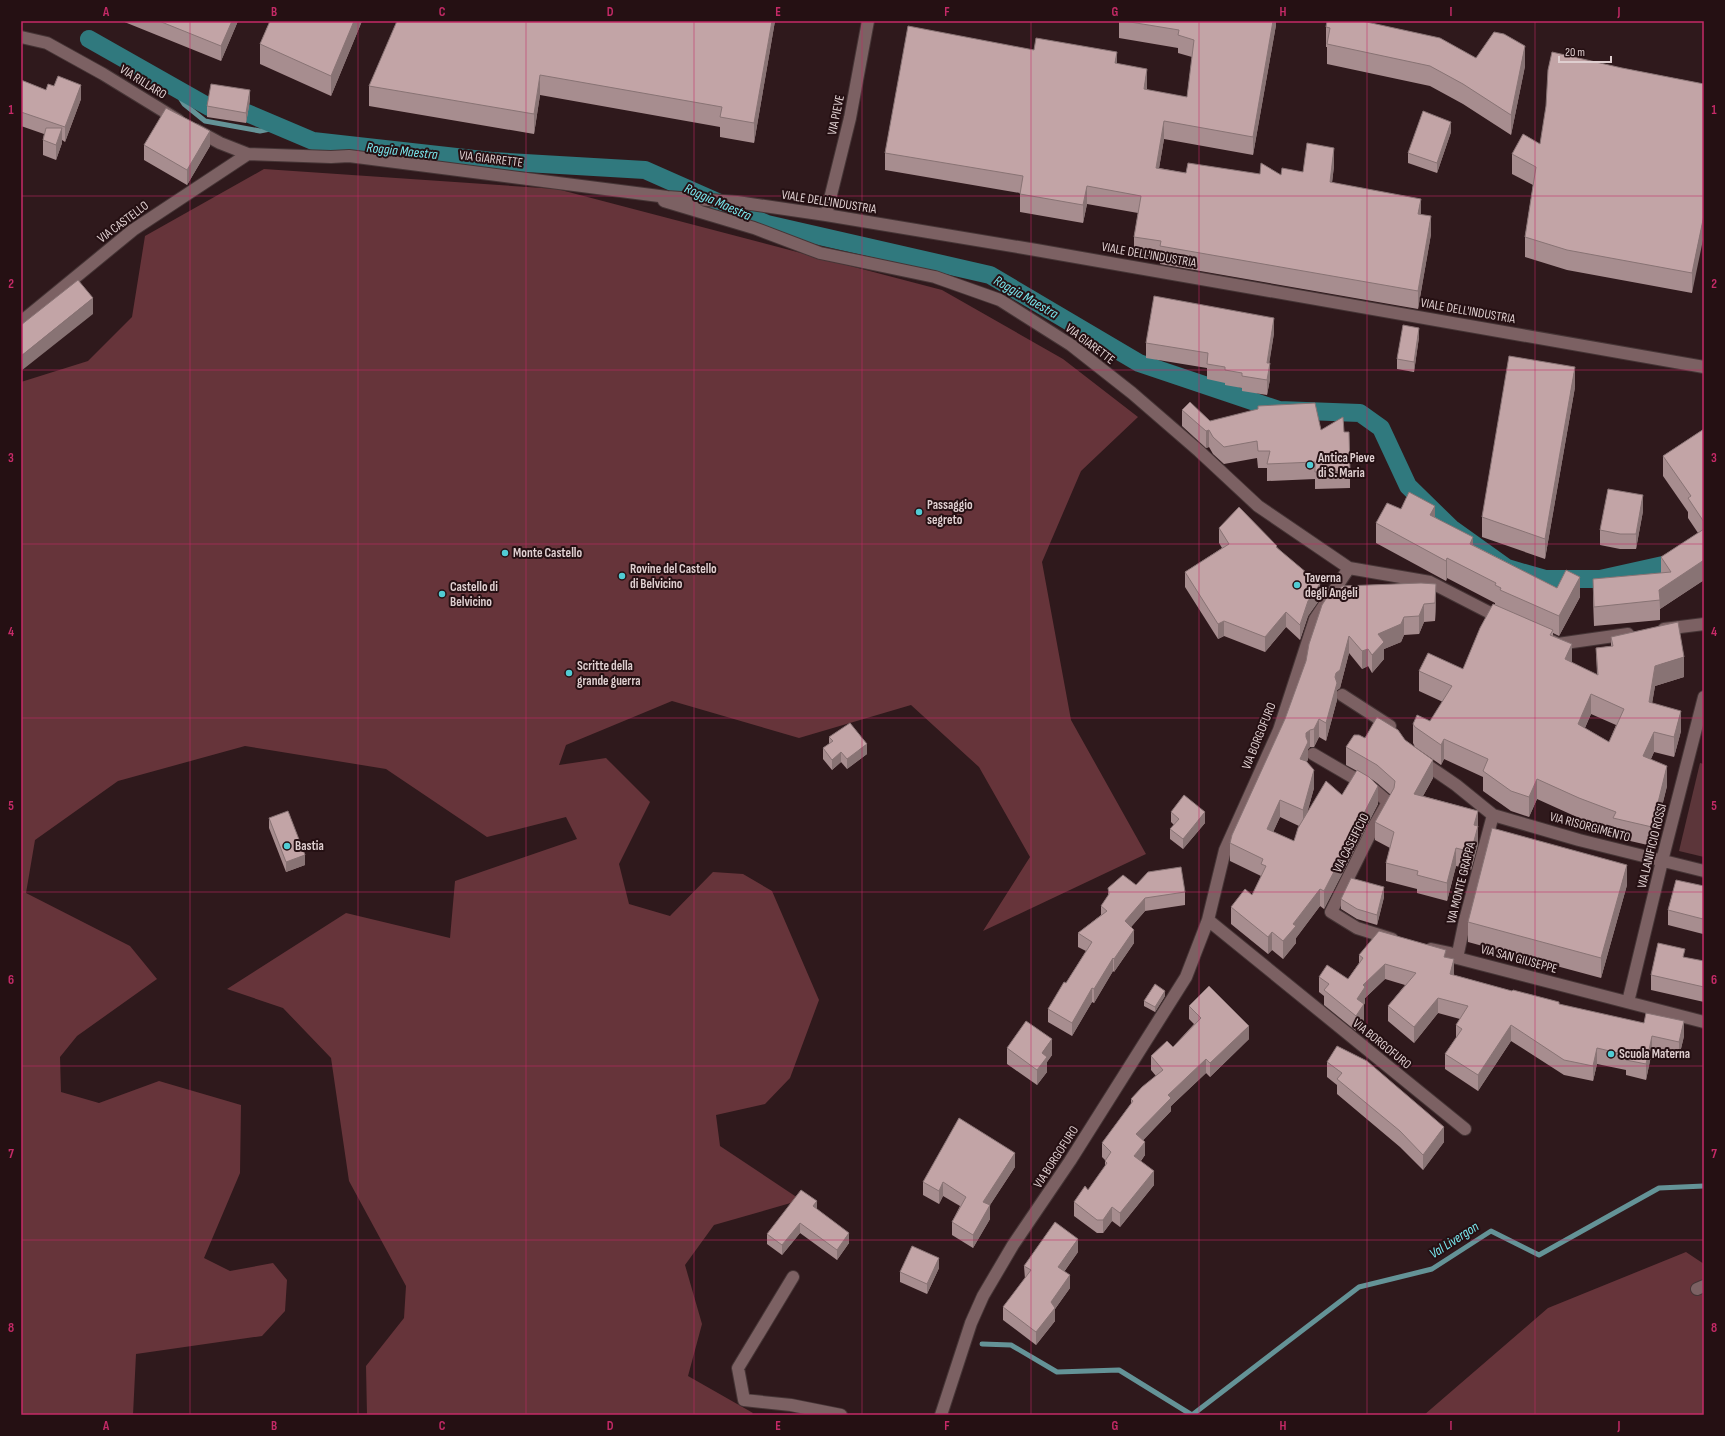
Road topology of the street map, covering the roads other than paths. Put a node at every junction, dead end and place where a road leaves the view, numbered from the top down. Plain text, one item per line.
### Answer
1 (868, 21) edge
2 (21, 37) edge
3 (248, 154) junction
4 (586, 186) joint
5 (628, 191) junction
6 (826, 215) junction
7 (21, 322) edge
8 (1704, 367) edge
9 (1349, 568) junction
10 (1704, 624) edge
11 (1516, 625) edge
12 (1652, 631) edge
13 (1637, 633) edge
14 (1544, 637) edge
15 (1342, 695) dead end
16 (1704, 697) edge
17 (1399, 732) edge
18 (1409, 752) edge
19 (1314, 754) dead end
20 (1493, 815) junction
21 (1662, 860) junction
22 (1704, 871) edge
23 (1208, 920) junction
24 (1403, 942) edge
25 (1419, 946) edge
26 (1458, 958) junction
27 (1628, 1002) junction
28 (1704, 1022) edge
29 (1465, 1129) dead end
30 (793, 1277) dead end
31 (841, 1415) edge
32 (941, 1415) edge

1 - 6 street, VIA PIEVE
2 - 3 street, VIA RILLARO
3 - 4 street, VIA GIARRETTE
3 - 7 street, VIA CASTELLO
4 - 5 street, VIALE DELL'INDUSTRIA
5 - 6 street, VIALE DELL'INDUSTRIA
5 - 9 street, VIA GIARETTE
6 - 8 street, VIALE DELL'INDUSTRIA
9 - 11 street
9 - 23 street, VIA BORGOFURO
10 - 12 street
13 - 14 street
15 - 17 street
16 - 21 street, VIA LANIFICIO ROSSI
18 - 20 street
19 - 24 street, VIA CASEIFICIO
20 - 21 street, VIA RISORGIMENTO
20 - 26 street, VIA MONTE GRAPPA
21 - 22 street, VIA RISORGIMENTO
21 - 27 street, VIA LANIFICIO ROSSI
23 - 29 street, VIA BORGOFURO
23 - 32 street, VIA BORGOFURO
25 - 26 street, VIA SAN GIUSEPPE
26 - 27 street, VIA SAN GIUSEPPE
27 - 28 street, VIA SAN GIUSEPPE
30 - 31 street

